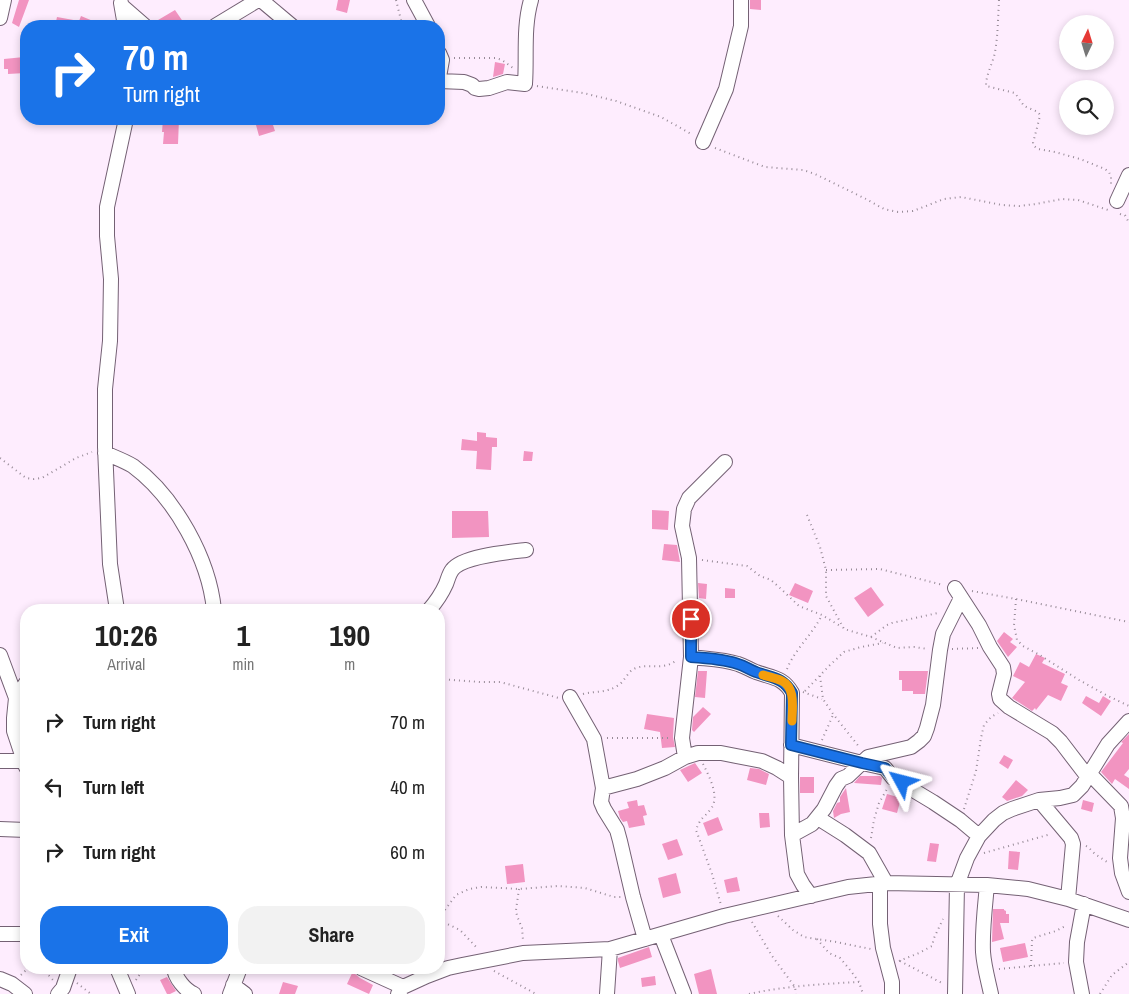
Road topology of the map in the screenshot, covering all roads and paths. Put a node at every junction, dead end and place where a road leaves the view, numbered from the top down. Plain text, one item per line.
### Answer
1 (4, 0) edge
2 (260, 0) edge
3 (396, 0) edge
4 (414, 0) edge
5 (531, 0) edge
6 (741, 0) edge
7 (999, 0) edge
8 (121, 3) edge
9 (0, 18) edge
10 (124, 20) edge
11 (139, 20) edge
12 (225, 20) edge
13 (285, 20) edge
14 (401, 20) edge
15 (425, 20) edge
16 (445, 55) edge
17 (525, 78) junction
18 (445, 80) edge
19 (125, 125) edge
20 (703, 142) junction
21 (1129, 175) edge
22 (1115, 208) junction
23 (1125, 216) junction
24 (1129, 222) edge
25 (105, 450) junction
26 (0, 458) edge
27 (725, 462) dead end
28 (807, 515) dead end
29 (526, 550) dead end
30 (689, 558) junction
31 (826, 570) junction
32 (957, 598) junction
33 (1016, 598) junction
34 (116, 604) edge
35 (214, 604) edge
36 (434, 604) edge
37 (822, 615) junction
38 (1129, 622) edge
39 (844, 629) junction
40 (871, 637) junction
41 (885, 642) junction
42 (990, 647) junction
43 (940, 650) junction
44 (0, 655) edge
45 (691, 657) junction
46 (820, 676) junction
47 (445, 679) edge
48 (783, 681) junction
49 (20, 692) edge
50 (570, 697) junction
51 (16, 698) junction
52 (823, 699) junction
53 (1129, 706) edge
54 (1009, 707) junction
55 (833, 714) junction
56 (1129, 721) edge
57 (682, 738) junction
58 (594, 739) junction
59 (791, 745) junction
60 (20, 748) edge
61 (816, 751) junction
62 (692, 755) junction
63 (865, 760) junction
64 (0, 761) edge
65 (20, 763) edge
66 (1088, 775) junction
67 (791, 777) junction
68 (893, 778) junction
69 (603, 788) junction
70 (1039, 800) junction
71 (818, 818) junction
72 (960, 820) junction
73 (0, 829) edge
74 (20, 830) edge
75 (1063, 830) junction
76 (792, 835) junction
77 (979, 836) junction
78 (1074, 844) junction
79 (869, 853) junction
80 (967, 858) junction
81 (1122, 874) junction
82 (883, 883) junction
83 (958, 885) junction
84 (988, 886) junction
85 (519, 889) junction
86 (1129, 892) edge
87 (811, 896) junction
88 (633, 897) junction
89 (1068, 899) junction
90 (770, 906) junction
91 (1083, 910) junction
92 (445, 911) edge
93 (745, 912) junction
94 (944, 914) dead end
95 (724, 916) junction
96 (1129, 920) edge
97 (445, 922) edge
98 (0, 934) edge
99 (20, 934) edge
100 (661, 935) junction
101 (644, 939) junction
102 (817, 940) junction
103 (610, 949) junction
104 (884, 950) junction
105 (523, 952) junction
106 (485, 960) junction
107 (899, 961) junction
108 (1076, 962) junction
109 (1129, 962) edge
110 (1031, 966) junction
111 (445, 969) edge
112 (985, 970) junction
113 (46, 974) edge
114 (120, 974) edge
115 (175, 974) edge
116 (238, 974) edge
117 (371, 974) edge
118 (432, 974) edge
119 (0, 979) edge
120 (64, 981) edge
121 (859, 982) junction
122 (795, 987) junction
123 (231, 990) edge
124 (400, 991) edge
125 (955, 992) edge
126 (25, 994) edge
127 (91, 994) edge
128 (128, 994) edge
129 (194, 994) edge
130 (245, 994) edge
131 (536, 994) edge
132 (607, 994) edge
133 (684, 994) edge
134 (749, 994) edge
135 (796, 994) edge
136 (863, 994) edge
137 (892, 994) edge
138 (991, 994) edge
139 (1082, 994) edge
140 (1100, 994) edge

1 - 9 street
2 - 12 street
2 - 13 street
3 - 14 path
4 - 15 street
5 - 17 street
6 - 20 street
7 - 22 path
8 - 10 street
8 - 11 street
16 - 17 path
17 - 18 street
17 - 20 path
19 - 25 street
20 - 22 path
21 - 22 street
22 - 23 path
22 - 23 path
23 - 24 path
25 - 26 path
25 - 34 street
25 - 35 street
27 - 30 street
28 - 31 path
29 - 36 street
30 - 37 path
30 - 45 street
31 - 32 path
31 - 39 path
32 - 33 path
32 - 40 path
32 - 42 street
32 - 43 street
33 - 38 path
33 - 53 path
37 - 39 path
37 - 48 path
39 - 40 path
40 - 41 path
41 - 43 path
41 - 46 path
42 - 43 path
42 - 54 street
43 - 63 street
44 - 51 street
45 - 48 street
45 - 50 path
45 - 57 street
46 - 52 path
46 - 52 path
47 - 50 path
48 - 59 street
49 - 51 street
50 - 58 street
51 - 60 street
52 - 55 path
54 - 66 street
54 - 72 path
55 - 61 path
55 - 63 path
56 - 66 street
57 - 58 path
57 - 62 street
58 - 69 street
59 - 61 street
59 - 67 street
61 - 63 street
62 - 67 street
62 - 69 street
62 - 95 path
63 - 68 street
63 - 71 street
64 - 65 street
66 - 70 street
66 - 81 street
67 - 76 street
68 - 72 street
68 - 79 path
69 - 88 street
70 - 75 street
70 - 77 street
71 - 76 street
71 - 79 street
72 - 77 street
73 - 74 street
75 - 78 street
75 - 80 path
76 - 87 street
77 - 80 street
78 - 81 path
78 - 89 street
79 - 82 street
80 - 83 street
81 - 86 street
82 - 83 street
82 - 87 street
82 - 104 street
83 - 84 street
83 - 125 street
84 - 89 street
84 - 112 street
85 - 88 path
85 - 92 path
85 - 105 path
87 - 90 street
88 - 101 street
89 - 91 street
90 - 93 street
90 - 102 path
91 - 96 street
91 - 108 street
91 - 110 path
93 - 95 street
93 - 122 path
94 - 107 path
95 - 100 street
97 - 106 path
98 - 99 street
100 - 101 street
100 - 133 street
101 - 103 street
102 - 104 path
102 - 121 path
103 - 105 street
103 - 132 street
104 - 107 path
104 - 137 street
105 - 106 street
106 - 111 street
106 - 131 path
107 - 125 path
108 - 110 path
108 - 139 street
109 - 140 path
110 - 112 path
112 - 138 street
113 - 120 path
114 - 128 street
115 - 129 street
116 - 123 street
117 - 124 street
118 - 124 street
119 - 126 street
120 - 127 path
121 - 122 path
121 - 136 path
122 - 134 path
122 - 135 path
123 - 130 street

